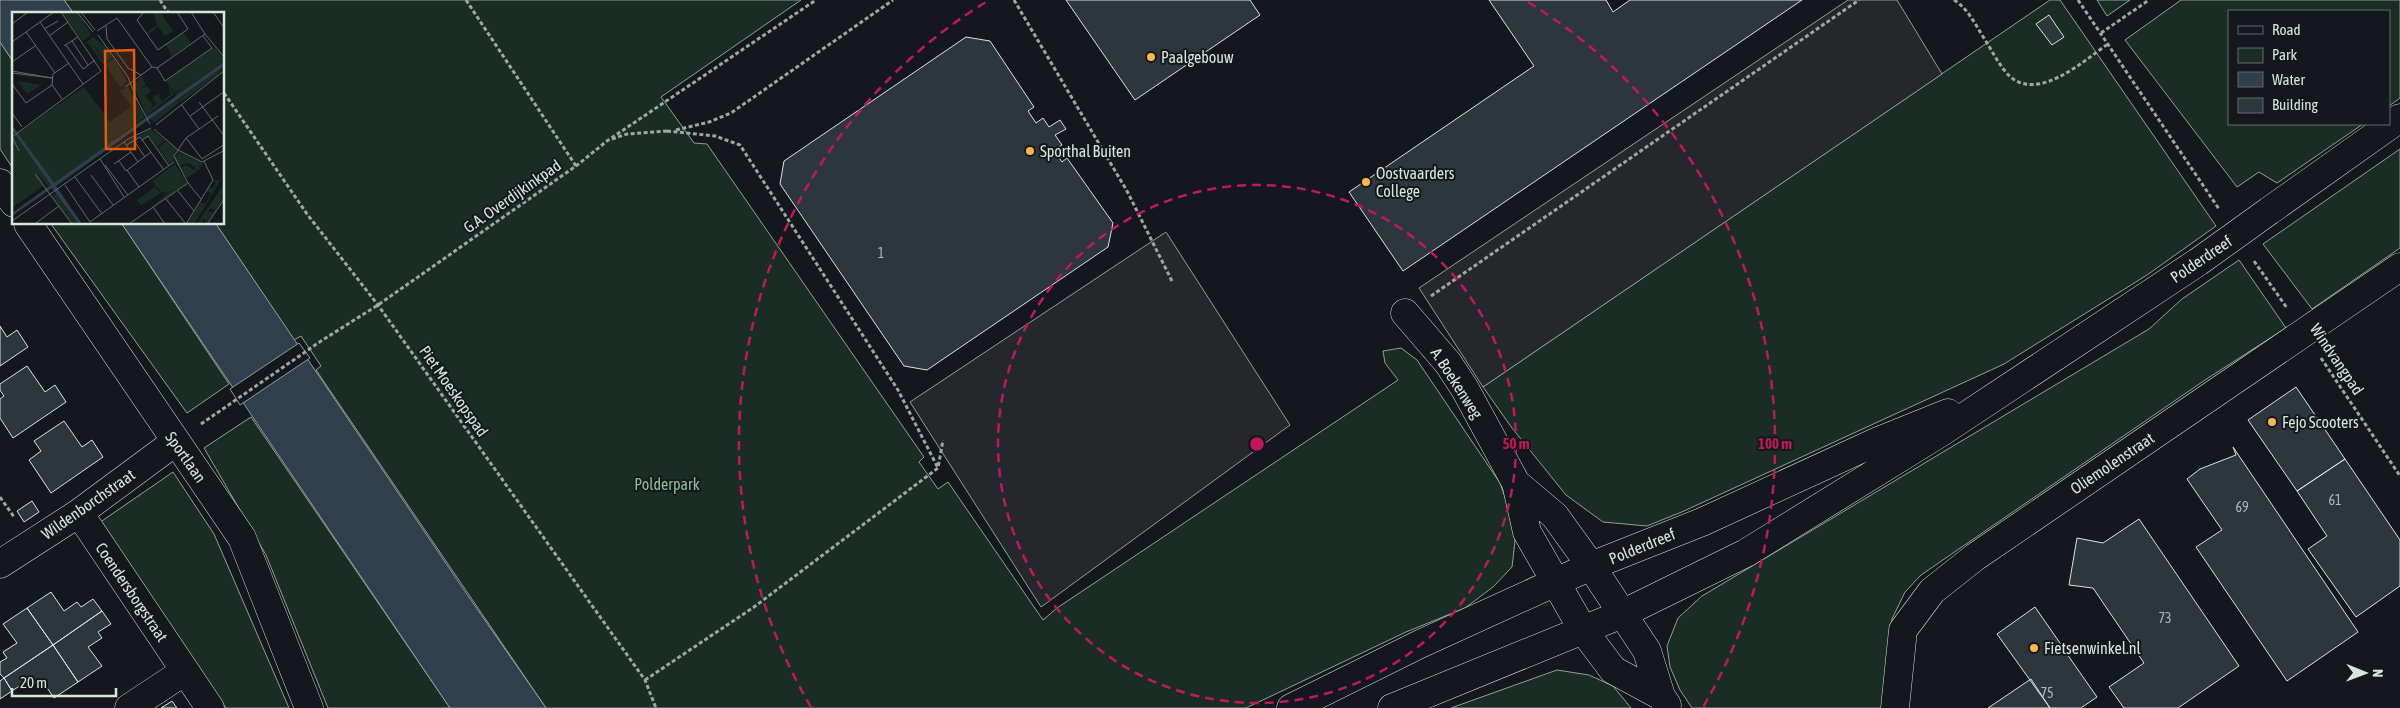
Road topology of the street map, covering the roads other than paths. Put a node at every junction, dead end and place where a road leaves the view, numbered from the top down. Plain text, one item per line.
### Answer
1 (2400, 118) edge
2 (0, 183) edge
3 (12, 200) edge
4 (29, 225) edge
5 (2400, 267) edge
6 (1405, 313) road end
7 (1998, 393) junction
8 (175, 442) junction
9 (1516, 483) junction
10 (79, 513) junction
11 (0, 564) edge
12 (1591, 566) junction
13 (1556, 582) junction
14 (1622, 614) junction
15 (1583, 630) junction
16 (185, 671) junction
17 (1665, 702) edge
18 (128, 708) edge
19 (210, 708) edge
20 (310, 708) edge
21 (1291, 708) edge
22 (1392, 708) edge
23 (1895, 708) edge

1 - 7 street, Polderdreef, bridge
2 - 3 street
4 - 8 street, Sportlaan
5 - 23 street, Oliemolenstraat
6 - 9 street, A. Boekenweg
7 - 12 street, Polderdreef
7 - 14 street, Polderdreef
8 - 10 street, Wildenborchstraat
8 - 20 street, Sportlaan
9 - 12 street, A. Boekenweg
9 - 13 street, A. Boekenweg
10 - 11 street, Wildenborchstraat
10 - 16 street, Coendersborgstraat
12 - 13 street, Polderdreef
12 - 14 street, A. Boekenweg
13 - 15 street, A. Boekenweg
13 - 21 street, Polderdreef
14 - 15 street, Polderdreef
14 - 17 street, A. Boekenweg
15 - 17 street, A. Boekenweg
15 - 22 street, Polderdreef
16 - 18 street
16 - 19 street, Coendersborgstraat

